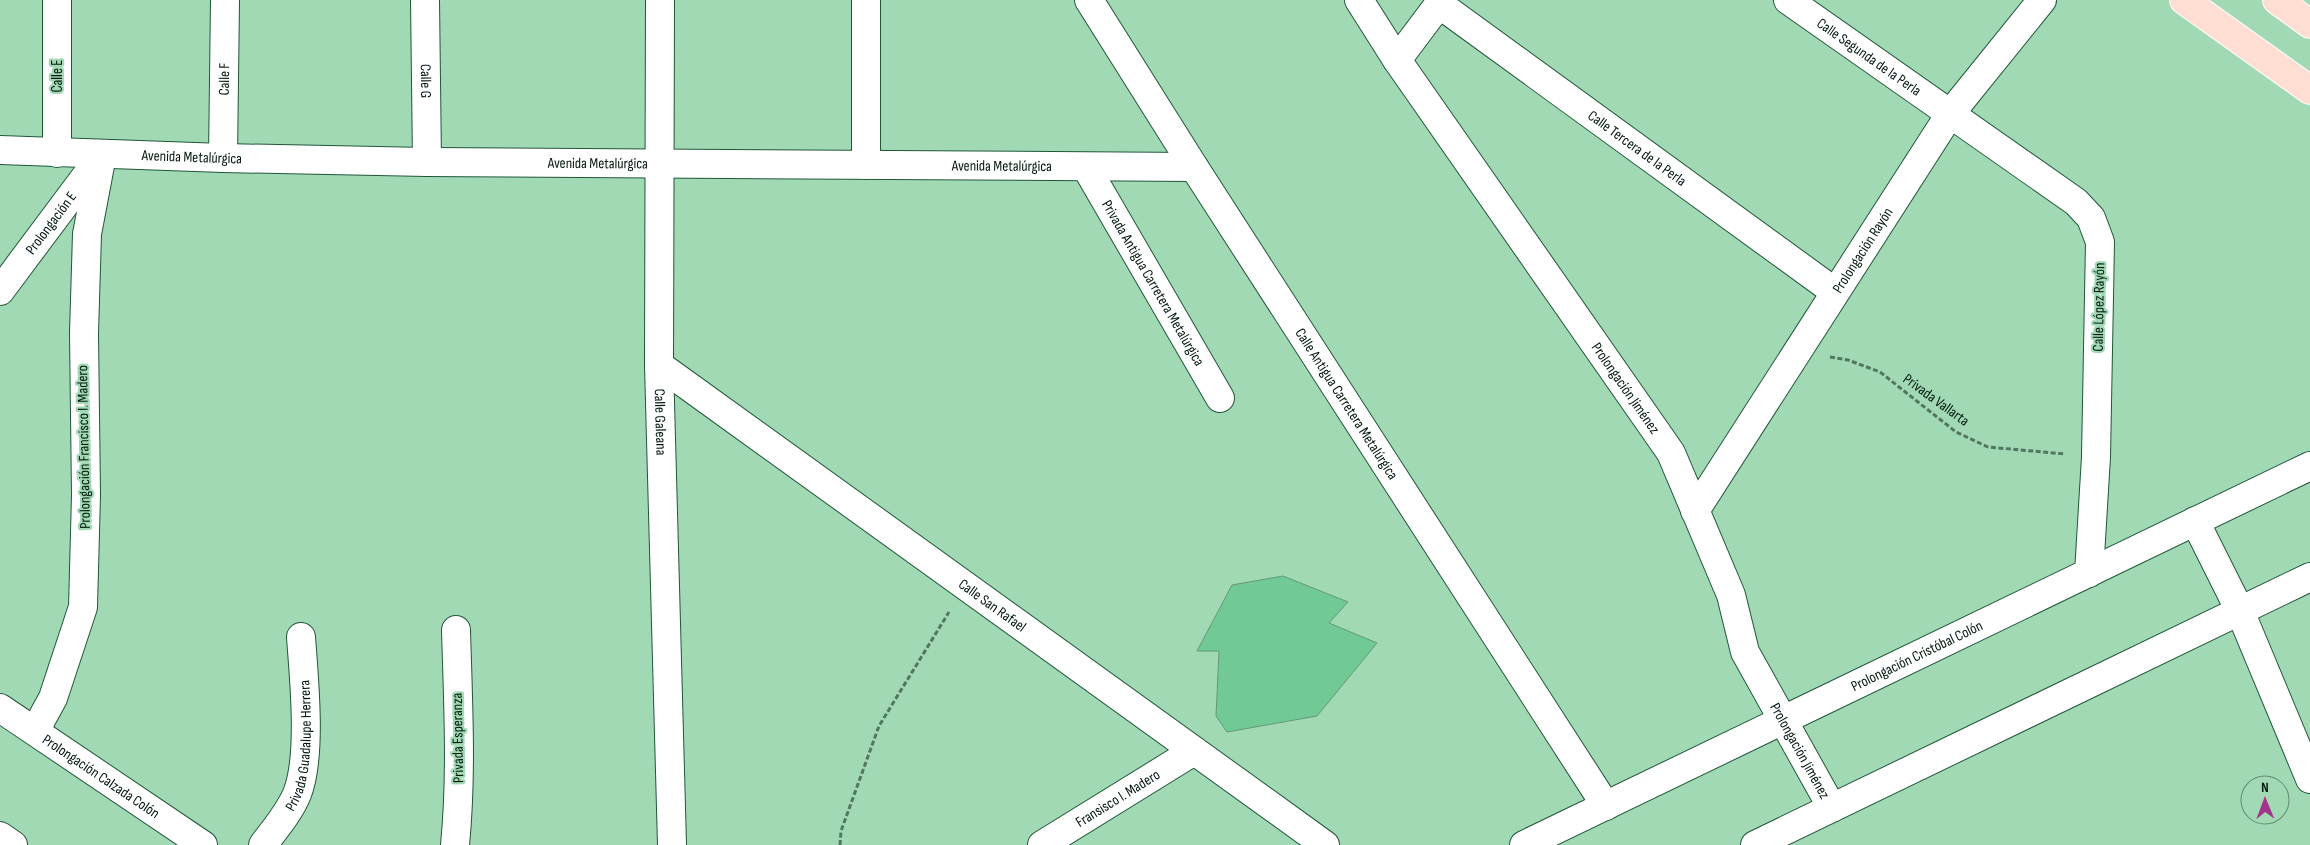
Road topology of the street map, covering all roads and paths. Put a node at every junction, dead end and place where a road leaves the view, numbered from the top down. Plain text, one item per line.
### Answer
1 (57, 0) edge
2 (225, 0) edge
3 (425, 0) edge
4 (660, 0) edge
5 (866, 0) edge
6 (1089, 0) edge
7 (1359, 0) edge
8 (1788, 0) edge
9 (2042, 0) edge
10 (2184, 0) edge
11 (2277, 0) edge
12 (1440, 2) edge
13 (2310, 24) edge
14 (1397, 60) junction
15 (2310, 90) edge
16 (1950, 114) junction
17 (0, 150) edge
18 (57, 153) junction
19 (102, 155) junction
20 (223, 158) junction
21 (427, 162) junction
22 (659, 163) junction
23 (866, 165) junction
24 (1086, 167) junction
25 (1194, 167) junction
26 (0, 291) edge
27 (1835, 292) junction
28 (1798, 351) junction
29 (659, 365) junction
30 (1220, 398) dead end
31 (2096, 457) junction
32 (2310, 466) edge
33 (1695, 511) junction
34 (2195, 521) junction
35 (2089, 573) junction
36 (2310, 577) edge
37 (965, 586) junction
38 (2240, 611) junction
39 (456, 630) dead end
40 (301, 637) dead end
41 (0, 708) edge
42 (1783, 722) junction
43 (35, 732) junction
44 (1194, 751) junction
45 (2310, 779) edge
46 (1606, 806) junction
47 (1832, 808) junction
48 (0, 836) edge
49 (13, 845) edge
50 (203, 845) edge
51 (263, 845) edge
52 (454, 845) edge
53 (672, 845) edge
54 (840, 845) edge
55 (1042, 845) edge
56 (1325, 845) edge
57 (1524, 845) edge
58 (1755, 845) edge

1 - 18 street, Calle E
2 - 20 street, Calle F
3 - 21 street, Calle G
4 - 22 street, Calle Galeana
5 - 23 street
6 - 25 street, Calle Antigua Carretera Metalúrgica
7 - 14 street, Prolongación Jiménez
8 - 16 street, Calle Segunda de la Perla
9 - 16 street, Prolongación Rayón
10 - 15 main road
11 - 13 main road
12 - 14 street
12 - 27 street, Calle Tercera de la Perla
14 - 33 street, Prolongación Jiménez
16 - 27 street, Prolongación Rayón
16 - 31 street, Calle López Rayón
17 - 18 street, Avenida Metalúrgica
18 - 19 street, Avenida Metalúrgica
19 - 20 street, Avenida Metalúrgica
19 - 26 street, Prolongación E
19 - 43 street, Prolongación Francisco I. Madero
20 - 21 street, Avenida Metalúrgica
21 - 22 street, Avenida Metalúrgica
22 - 23 street, Avenida Metalúrgica
22 - 29 street, Calle Galeana
23 - 24 street, Avenida Metalúrgica
24 - 25 street, Avenida Metalúrgica
24 - 30 street, Privada Antigua Carretera Metalúrgica
25 - 46 street, Calle Antigua Carretera Metalúrgica
27 - 28 street, Prolongación Rayón
28 - 31 path, Privada Vallarta
28 - 33 street, Prolongación Rayón
29 - 37 street, Calle San Rafael
29 - 53 street, Calle Galeana
31 - 35 street, Calle López Rayón
32 - 34 street, Prolongación Cristóbal Colón
33 - 42 street, Prolongación Jiménez
34 - 35 street, Prolongación Cristóbal Colón
34 - 38 street
35 - 42 street, Prolongación Cristóbal Colón
36 - 38 street
37 - 44 street, Calle San Rafael
37 - 54 path
38 - 45 street
38 - 47 street
39 - 52 street, Privada Esperanza
40 - 51 street, Privada Guadalupe Herrera
41 - 43 street, Prolongación Calzada Colón
42 - 46 street, Prolongación Cristóbal Colón
42 - 47 street, Prolongación Jiménez
43 - 50 street, Prolongación Calzada Colón
44 - 55 street, Fransisco I. Madero
44 - 56 street, Calle San Rafael
46 - 57 street, Prolongación Cristóbal Colón
47 - 58 street
48 - 49 street

